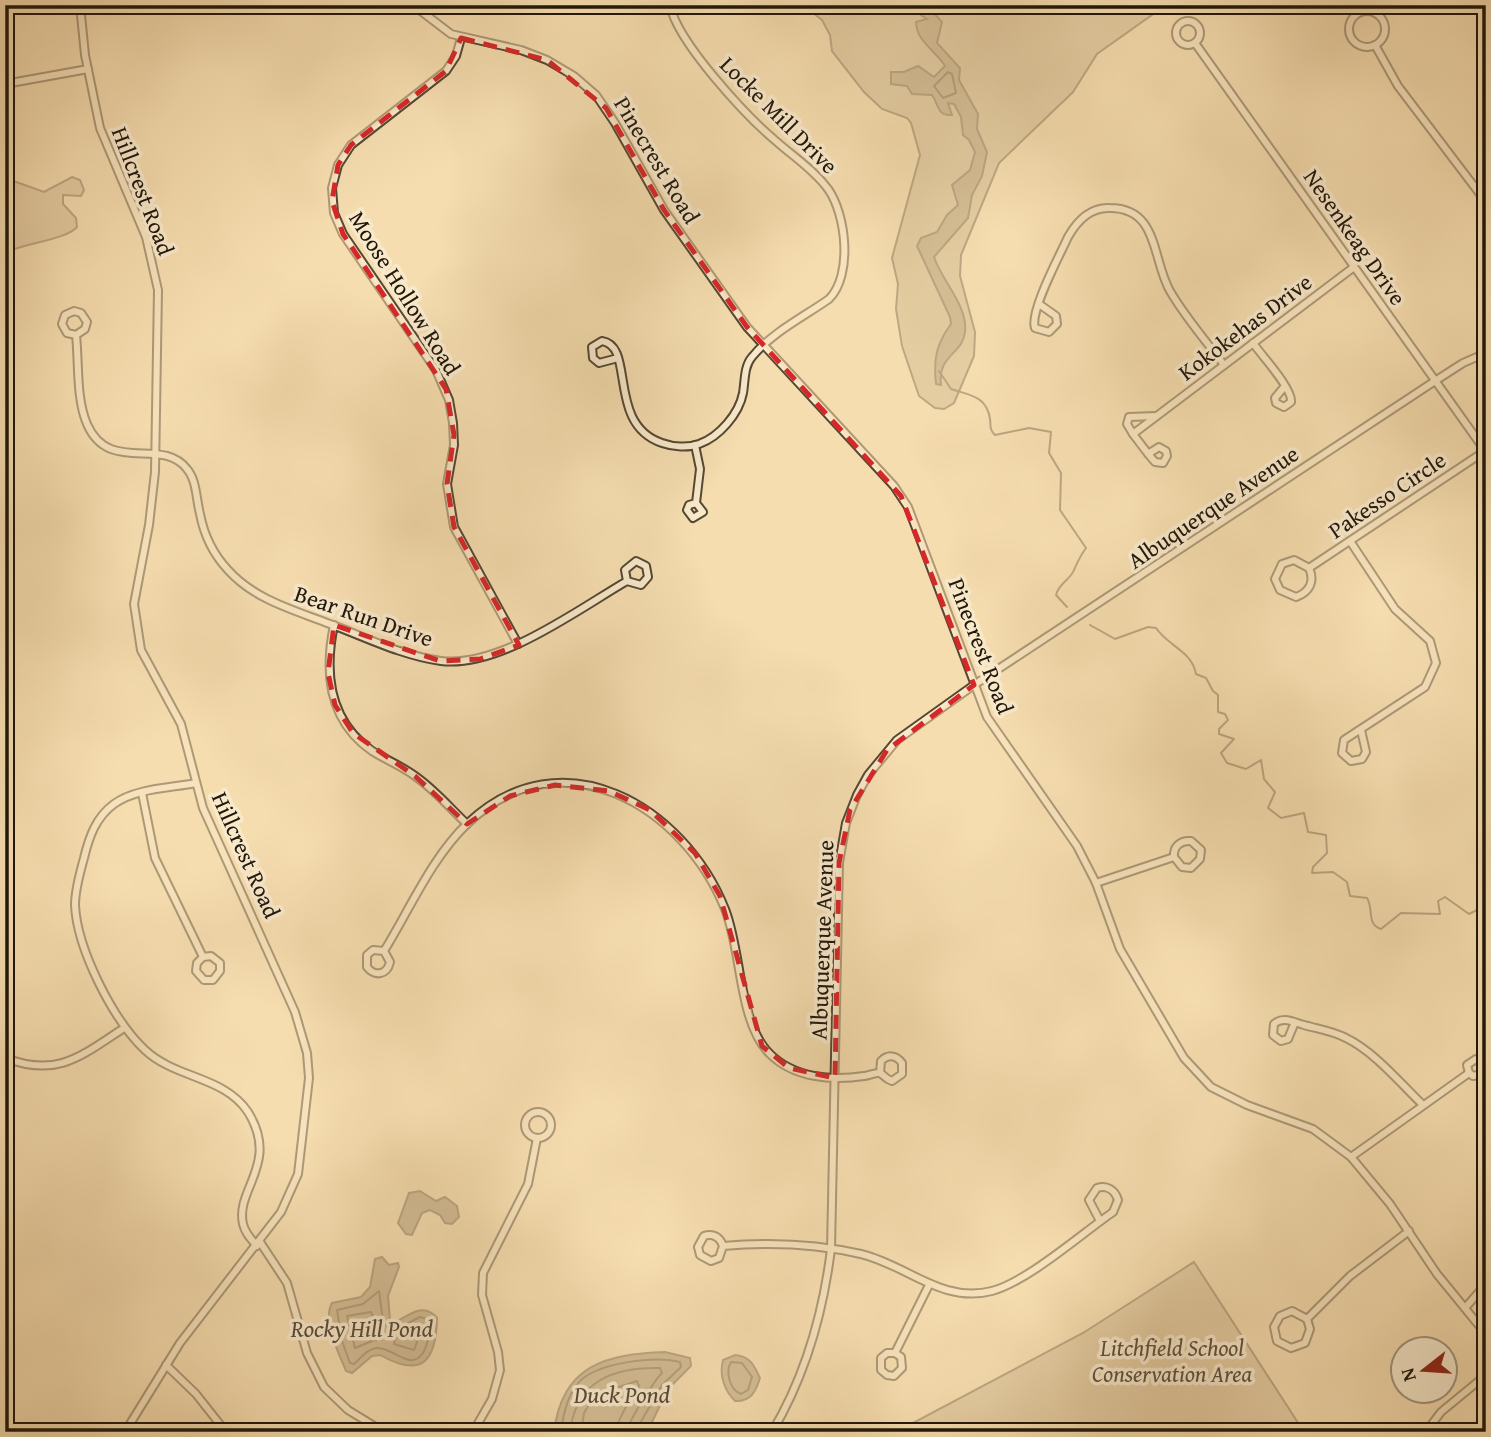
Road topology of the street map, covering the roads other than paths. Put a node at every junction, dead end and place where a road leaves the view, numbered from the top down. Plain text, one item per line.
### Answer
1 (80, 5) edge
2 (413, 5) edge
3 (670, 5) edge
4 (461, 38) junction
5 (1195, 43) dead end
6 (1376, 45) junction
7 (88, 69) junction
8 (5, 84) edge
9 (1486, 202) edge
10 (1354, 267) junction
11 (1039, 304) junction
12 (76, 335) junction
13 (1252, 343) junction
14 (764, 346) junction
15 (1486, 353) edge
16 (618, 358) junction
17 (1224, 365) junction
18 (1435, 381) junction
19 (1285, 386) dead end
20 (1156, 416) junction
21 (1133, 433) junction
22 (695, 445) junction
23 (1485, 452) edge
24 (155, 454) junction
25 (1148, 454) dead end
26 (696, 503) dead end
27 (1350, 541) junction
28 (1309, 568) junction
29 (627, 581) dead end
30 (334, 625) junction
31 (518, 644) junction
32 (974, 685) junction
33 (1361, 730) junction
34 (196, 783) junction
35 (1486, 791) edge
36 (142, 793) junction
37 (1486, 801) edge
38 (467, 824) junction
39 (1174, 858) junction
40 (1096, 883) junction
41 (384, 951) junction
42 (203, 957) junction
43 (1295, 1023) dead end
44 (124, 1028) junction
45 (5, 1058) edge
46 (880, 1073) dead end
47 (1469, 1073) dead end
48 (835, 1078) junction
49 (1423, 1105) junction
50 (537, 1138) junction
51 (1351, 1157) junction
52 (1100, 1221) junction
53 (1409, 1231) junction
54 (259, 1244) junction
55 (723, 1246) junction
56 (831, 1249) junction
57 (1486, 1284) edge
58 (929, 1285) junction
59 (1465, 1308) junction
60 (1307, 1319) junction
61 (1486, 1334) edge
62 (895, 1353) dead end
63 (166, 1365) junction
64 (1486, 1375) edge
65 (125, 1432) edge
66 (226, 1432) edge
67 (384, 1432) edge
68 (473, 1432) edge
69 (772, 1432) edge
70 (1426, 1432) edge

1 - 7 street, Hillcrest Road
2 - 4 street, Pinecrest Road
3 - 14 street, Locke Mill Drive
4 - 14 street, Pinecrest Road
4 - 31 street, Moose Hollow Road
5 - 10 street, Nesenkeag Drive
6 - 6 street
6 - 9 street
7 - 8 street
7 - 24 street, Hillcrest Road
10 - 13 street, Kokokehas Drive
10 - 18 street, Nesenkeag Drive
11 - 11 street
11 - 17 street
12 - 12 street
12 - 24 street
13 - 17 street, Kokokehas Drive
13 - 19 street
14 - 22 street
14 - 32 street, Pinecrest Road
15 - 18 street, Albuquerque Avenue
16 - 16 street
16 - 22 street
17 - 20 street, Kokokehas Drive
18 - 23 street, Nesenkeag Drive
18 - 32 street, Albuquerque Avenue
20 - 21 street, Kokokehas Drive
20 - 21 street, Kokokehas Drive
21 - 25 street
22 - 26 street
23 - 27 street, Pakesso Circle
24 - 30 street, Bear Run Drive
24 - 34 street, Hillcrest Road
27 - 28 street, Pakesso Circle
27 - 33 street
28 - 28 street
29 - 31 street, Bear Run Drive
30 - 31 street, Bear Run Drive
30 - 38 street
32 - 40 street, Pinecrest Road
32 - 48 street, Albuquerque Avenue
33 - 33 street
34 - 36 street
34 - 54 street, Hillcrest Road
35 - 37 street
36 - 42 street
36 - 44 street
38 - 41 street
38 - 48 street
39 - 39 street
39 - 40 street
40 - 51 street, Pinecrest Road
41 - 41 street
42 - 42 street
43 - 49 street
44 - 45 street
44 - 54 street
46 - 48 street
47 - 49 street
48 - 56 street, Albuquerque Avenue
49 - 51 street
50 - 50 street
50 - 68 street
51 - 53 street, Pinecrest Road
52 - 52 street
52 - 58 street
53 - 59 street, Pinecrest Road
53 - 60 street
54 - 63 street, Hillcrest Road
54 - 67 street
55 - 55 street
55 - 56 street
56 - 58 street
56 - 69 street, Albuquerque Avenue
57 - 59 street
58 - 62 street
59 - 61 street, Pinecrest Road
60 - 60 street
63 - 65 street, Hillcrest Road
63 - 66 street
64 - 70 street

